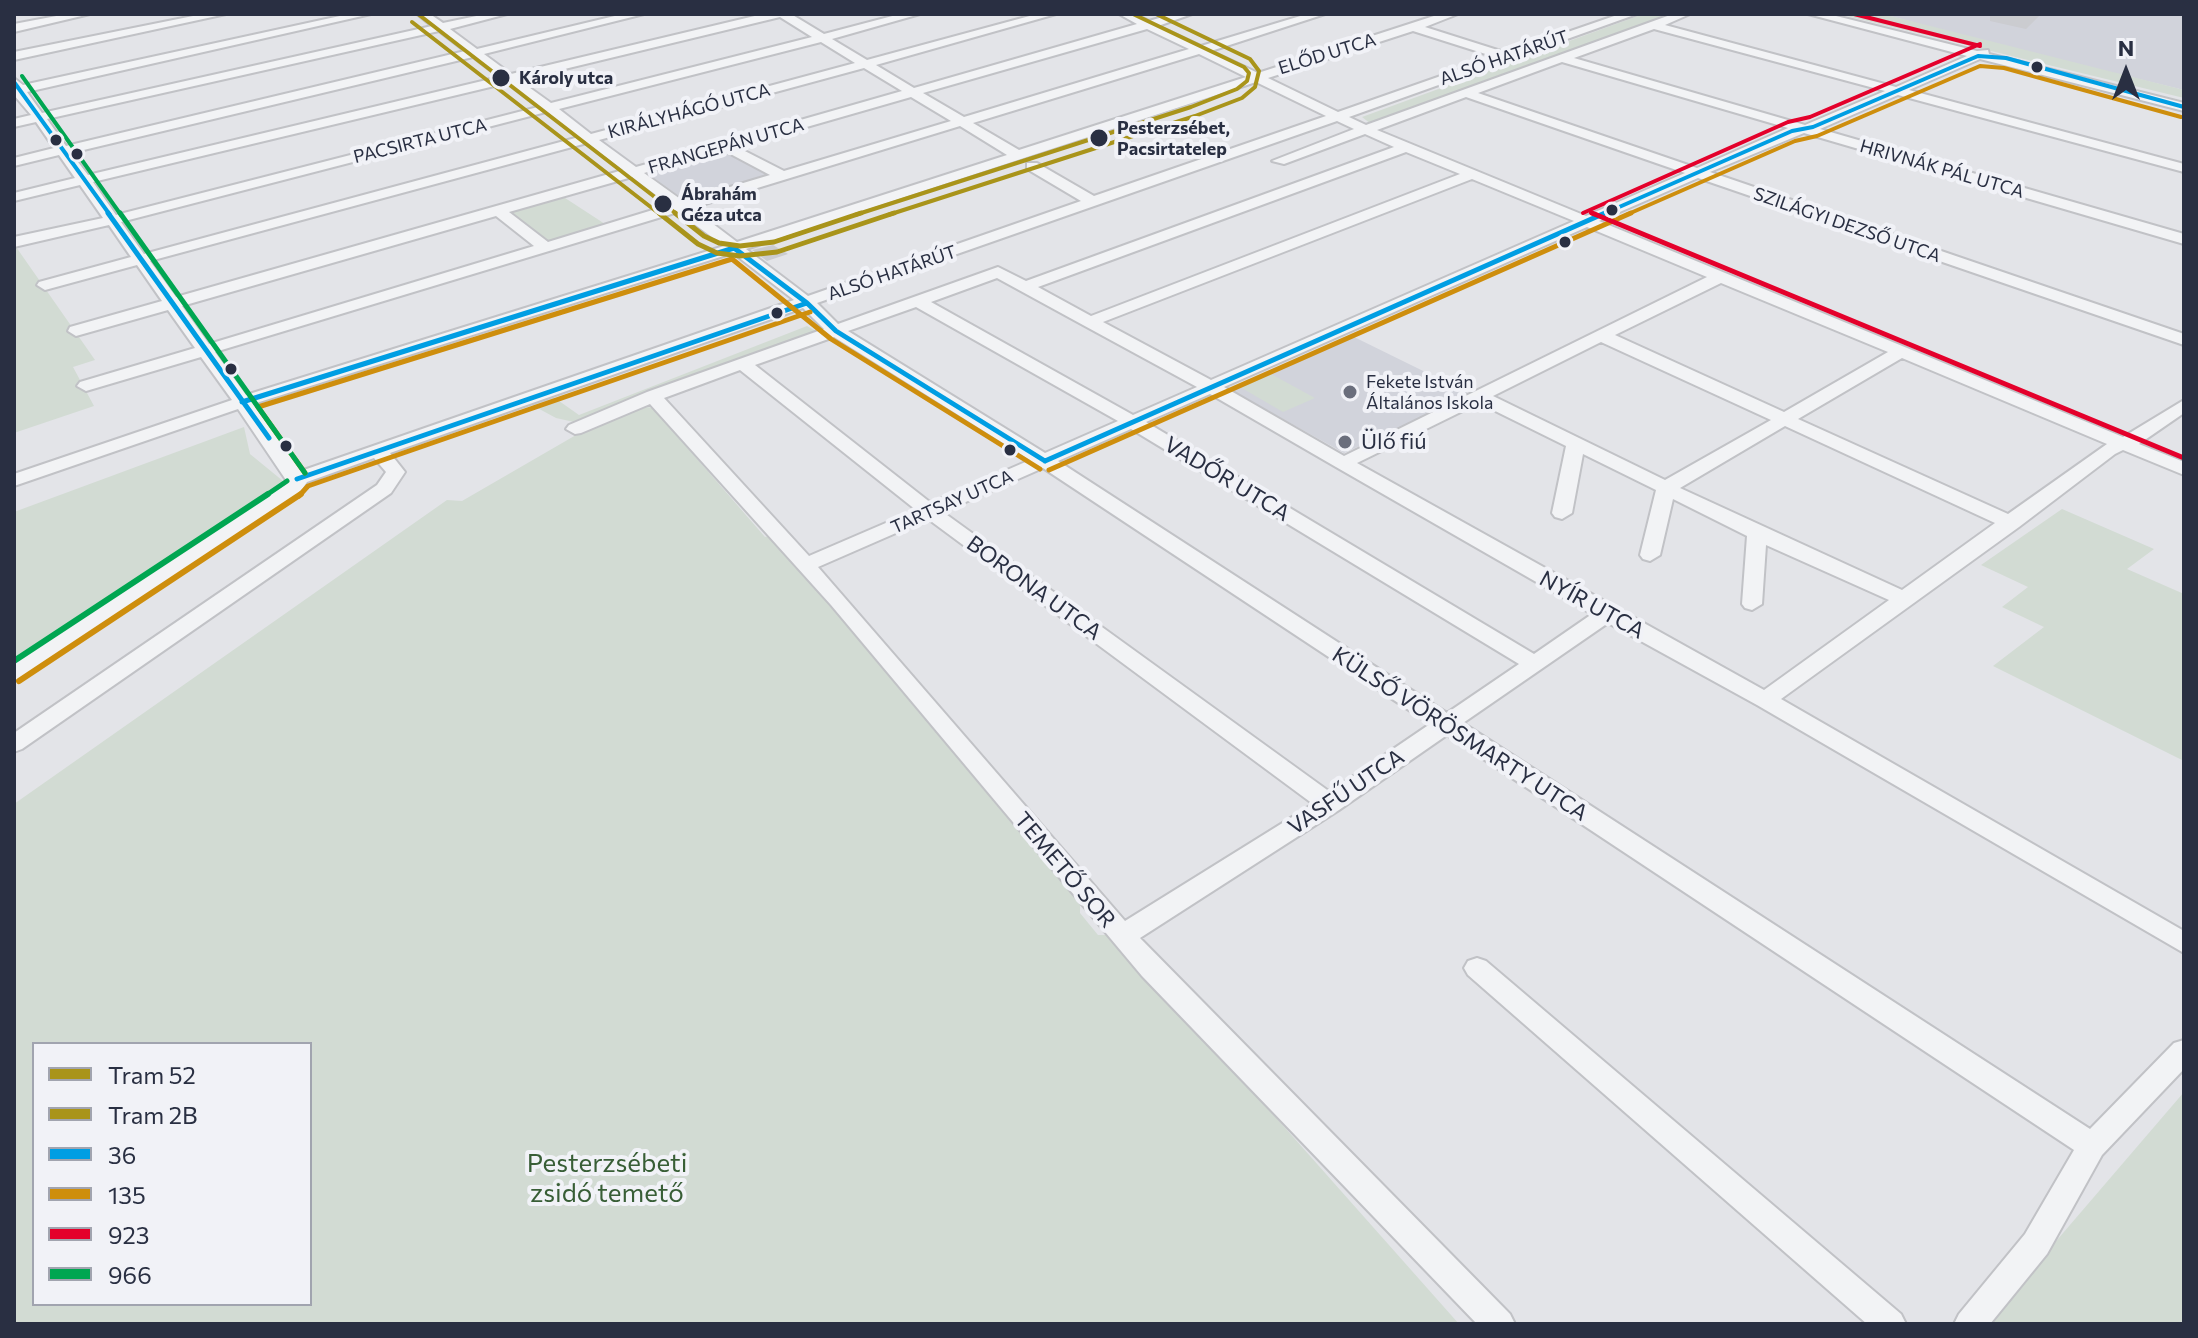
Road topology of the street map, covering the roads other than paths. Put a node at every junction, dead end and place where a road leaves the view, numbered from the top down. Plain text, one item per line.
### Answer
1 (84, 14) edge
2 (220, 14) edge
3 (365, 14) edge
4 (423, 14) edge
5 (501, 14) edge
6 (638, 14) edge
7 (780, 14) edge
8 (914, 14) edge
9 (1050, 14) edge
10 (1125, 14) edge
11 (1186, 14) edge
12 (1319, 14) edge
13 (1452, 14) edge
14 (1631, 14) edge
15 (1684, 14) edge
16 (1814, 14) edge
17 (1827, 14) edge
18 (1148, 25) junction
19 (1652, 25) junction
20 (1414, 27) junction
21 (14, 28) edge
22 (440, 28) junction
23 (823, 37) junction
24 (1201, 50) junction
25 (474, 52) junction
26 (1981, 54) junction
27 (14, 56) edge
28 (1507, 57) junction
29 (1561, 58) junction
30 (866, 63) junction
31 (1256, 76) junction
32 (511, 80) junction
33 (16, 88) edge
34 (1897, 90) junction
35 (915, 92) junction
36 (1466, 93) junction
37 (2184, 105) edge
38 (548, 108) junction
39 (1338, 116) junction
40 (37, 117) junction
41 (964, 122) junction
42 (14, 123) edge
43 (1365, 129) junction
44 (1802, 129) junction
45 (589, 138) junction
46 (725, 146) junction
47 (1406, 147) junction
48 (61, 149) junction
49 (1025, 161) junction
50 (1279, 161) dead end
51 (14, 162) edge
52 (2184, 168) edge
53 (634, 172) junction
54 (1697, 173) junction
55 (1472, 174) junction
56 (785, 177) junction
57 (85, 182) junction
58 (14, 197) edge
59 (1093, 202) junction
60 (682, 208) junction
61 (499, 211) junction
62 (112, 220) junction
63 (1587, 222) junction
64 (2184, 239) edge
65 (14, 242) edge
66 (734, 248) junction
67 (548, 249) junction
68 (142, 260) junction
69 (998, 272) joint
70 (1720, 277) junction
71 (45, 285) dead end
72 (1025, 287) junction
73 (916, 300) junction
74 (807, 303) junction
75 (175, 305) junction
76 (1089, 322) junction
77 (832, 327) junction
78 (76, 331) dead end
79 (1600, 335) junction
80 (2184, 340) edge
81 (207, 350) junction
82 (1901, 352) junction
83 (743, 364) junction
84 (86, 386) dead end
85 (1212, 388) junction
86 (653, 396) junction
87 (1480, 396) junction
88 (242, 402) junction
89 (2184, 405) edge
90 (1786, 420) junction
91 (1133, 422) junction
92 (575, 429) dead end
93 (1576, 442) junction
94 (2123, 444) junction
95 (379, 452) junction
96 (1045, 461) junction
97 (1343, 463) junction
98 (2184, 469) edge
99 (297, 479) junction
100 (14, 480) edge
101 (1666, 488) junction
102 (931, 512) junction
103 (1562, 513) dead end
104 (2012, 523) junction
105 (1757, 533) junction
106 (1650, 555) dead end
107 (806, 565) junction
108 (1906, 600) junction
109 (1752, 604) dead end
110 (1607, 614) junction
111 (1534, 664) junction
112 (14, 673) edge
113 (1765, 700) junction
114 (1445, 725) junction
115 (14, 744) edge
116 (1330, 804) junction
117 (1122, 936) junction
118 (2184, 943) edge
119 (1477, 968) dead end
120 (2184, 1051) edge
121 (2092, 1146) junction
122 (1499, 1324) edge
123 (1890, 1324) edge
124 (1970, 1324) edge

1 - 21 street
2 - 27 street
3 - 33 street
4 - 22 street, KÜLSŐ VÖRÖSMARTY UTCA
5 - 22 street
6 - 25 street
7 - 23 street
7 - 32 street
8 - 23 street, PACSIRTA UTCA
9 - 30 street, KIRÁLYHÁGÓ UTCA
10 - 18 street
11 - 18 street, FRANGEPÁN UTCA
12 - 24 street
13 - 20 street, ELŐD UTCA
14 - 28 street, ALSÓ HATÁRÚT
15 - 19 street, ALSÓ HATÁRÚT
16 - 26 street
17 - 26 street
18 - 24 street
18 - 35 street, FRANGEPÁN UTCA
19 - 29 street, ALSÓ HATÁRÚT
19 - 34 street
20 - 28 street
20 - 31 street, ELŐD UTCA
22 - 25 street, KÜLSŐ VÖRÖSMARTY UTCA
22 - 40 street
23 - 30 street
23 - 38 street, PACSIRTA UTCA
24 - 31 street
24 - 41 street
25 - 32 street, KÜLSŐ VÖRÖSMARTY UTCA
25 - 48 street
26 - 34 street, TARTSAY UTCA
26 - 37 street
26 - 37 street
28 - 39 street, ALSÓ HATÁRÚT
29 - 36 street, ALSÓ HATÁRÚT
29 - 44 street, HRIVNÁK PÁL UTCA
30 - 35 street
30 - 45 street, KIRÁLYHÁGÓ UTCA
31 - 39 street
31 - 49 street, ELŐD UTCA
32 - 38 street, KÜLSŐ VÖRÖSMARTY UTCA
32 - 57 street
33 - 40 street
34 - 44 street, TARTSAY UTCA
34 - 52 street
35 - 41 street
35 - 46 street, FRANGEPÁN UTCA
36 - 43 street, ALSÓ HATÁRÚT
36 - 54 street, SZILÁGYI DEZSŐ UTCA
38 - 45 street, KÜLSŐ VÖRÖSMARTY UTCA
38 - 62 street, PACSIRTA UTCA
39 - 43 street
39 - 59 street, ALSÓ HATÁRÚT
40 - 42 street
40 - 48 street
41 - 49 street
41 - 56 street
43 - 47 street
43 - 50 street, ALSÓ HATÁRÚT
44 - 54 street, TARTSAY UTCA
44 - 64 street, HRIVNÁK PÁL UTCA
45 - 53 street, KÜLSŐ VÖRÖSMARTY UTCA
45 - 68 street, KIRÁLYHÁGÓ UTCA
46 - 53 street, FRANGEPÁN UTCA
46 - 56 street
47 - 55 street
47 - 72 street
48 - 51 street
48 - 57 street
49 - 59 street
49 - 66 street, ELŐD UTCA
53 - 60 street, KÜLSŐ VÖRÖSMARTY UTCA
53 - 61 street, FRANGEPÁN UTCA
54 - 63 street, TARTSAY UTCA
54 - 80 street, SZILÁGYI DEZSŐ UTCA
55 - 63 street
55 - 76 street
56 - 60 street
57 - 58 street
57 - 62 street
59 - 74 street, ALSÓ HATÁRÚT
60 - 66 street, KÜLSŐ VÖRÖSMARTY UTCA
60 - 67 street
61 - 67 street
61 - 75 street, FRANGEPÁN UTCA
62 - 65 street, PACSIRTA UTCA
62 - 68 street
63 - 70 street
63 - 85 street, TARTSAY UTCA
66 - 74 street, KÜLSŐ VÖRÖSMARTY UTCA
66 - 88 street, ELŐD UTCA
67 - 81 street
68 - 71 street, KIRÁLYHÁGÓ UTCA
68 - 75 street
69 - 72 street, NYÍR UTCA
69 - 73 street, ALSÓ HATÁRÚT
70 - 79 street
70 - 82 street
72 - 76 street, NYÍR UTCA
73 - 77 street, ALSÓ HATÁRÚT
73 - 91 street, VADŐR UTCA
74 - 77 street, KÜLSŐ VÖRÖSMARTY UTCA
74 - 95 street, ALSÓ HATÁRÚT
75 - 78 street, FRANGEPÁN UTCA
75 - 81 street
76 - 85 street, NYÍR UTCA
77 - 83 street, ALSÓ HATÁRÚT
77 - 96 street, KÜLSŐ VÖRÖSMARTY UTCA
79 - 87 street
79 - 90 street
81 - 84 street
81 - 88 street
82 - 90 street
82 - 94 street
83 - 86 street, ALSÓ HATÁRÚT
83 - 102 street, BORONA UTCA
85 - 91 street, TARTSAY UTCA
85 - 97 street, NYÍR UTCA
86 - 92 street, ALSÓ HATÁRÚT
86 - 107 street, TEMETŐ SOR
87 - 93 street
87 - 97 street
88 - 99 street
88 - 100 street, ELŐD UTCA
89 - 94 street
90 - 101 street
90 - 104 street
91 - 96 street, TARTSAY UTCA
91 - 111 street, VADŐR UTCA
93 - 101 street
93 - 103 street
94 - 98 street
94 - 104 street
95 - 99 street, ALSÓ HATÁRÚT
95 - 115 street
96 - 102 street, TARTSAY UTCA
96 - 114 street, KÜLSŐ VÖRÖSMARTY UTCA
97 - 110 street, NYÍR UTCA
99 - 112 street, ALSÓ HATÁRÚT
101 - 105 street
101 - 106 street
102 - 107 street, TARTSAY UTCA
102 - 116 street, BORONA UTCA
104 - 108 street
105 - 108 street
105 - 109 street
107 - 117 street, TEMETŐ SOR
108 - 113 street
110 - 111 street, VASFŰ UTCA
110 - 113 street, NYÍR UTCA
111 - 114 street, VASFŰ UTCA
113 - 118 street, NYÍR UTCA
114 - 116 street, VASFŰ UTCA
114 - 121 street, KÜLSŐ VÖRÖSMARTY UTCA
116 - 117 street, VASFŰ UTCA
117 - 122 street, TEMETŐ SOR
119 - 123 street
120 - 121 street
121 - 124 street

